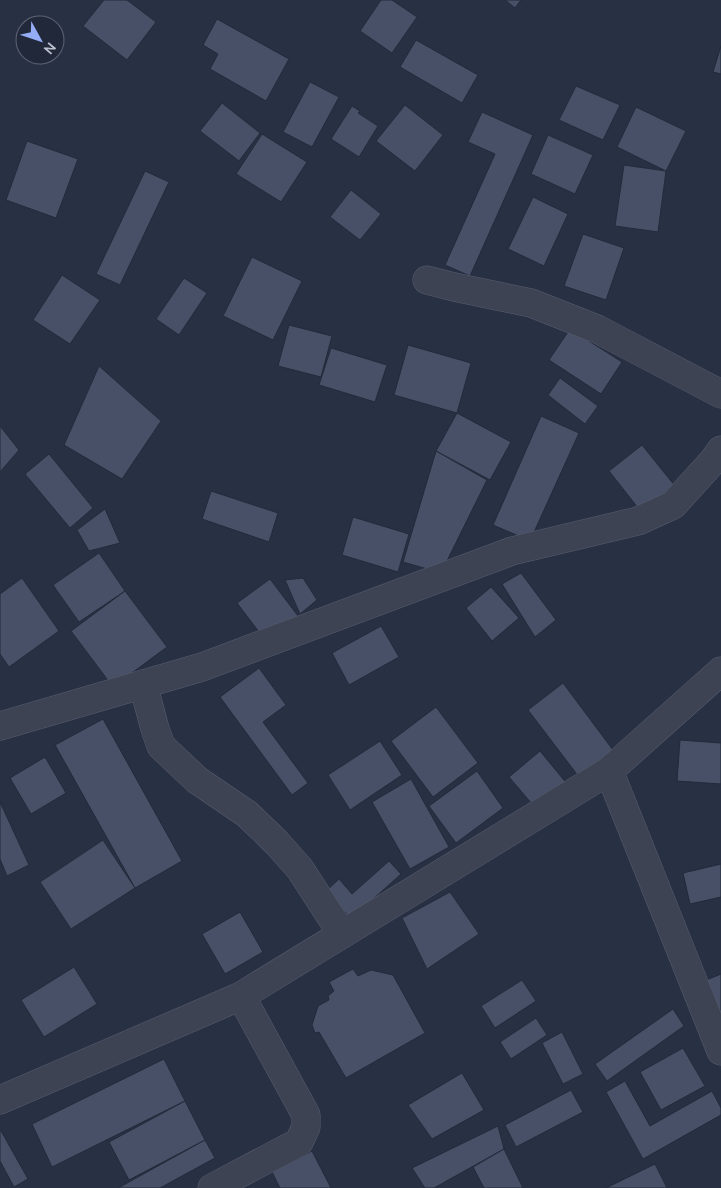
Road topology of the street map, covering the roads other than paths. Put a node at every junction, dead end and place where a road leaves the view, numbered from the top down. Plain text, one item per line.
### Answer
1 (427, 280) dead end
2 (721, 394) edge
3 (721, 450) edge
4 (721, 671) edge
5 (143, 684) junction
6 (0, 726) edge
7 (609, 771) junction
8 (342, 934) junction
9 (241, 996) junction
10 (721, 1051) edge
11 (0, 1100) edge
12 (212, 1188) edge

1 - 2 street
3 - 5 street
4 - 7 street
5 - 6 street
5 - 8 street
7 - 8 street
7 - 10 street
8 - 9 street
9 - 11 street
9 - 12 street

